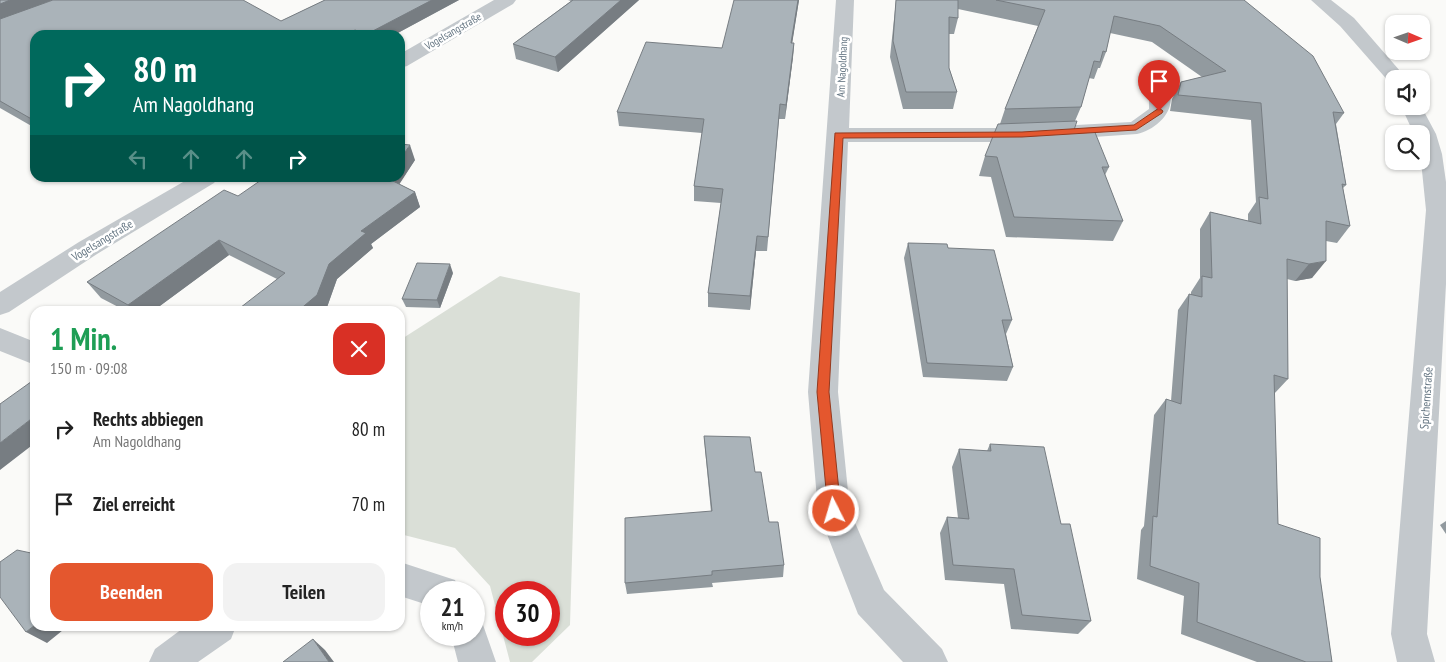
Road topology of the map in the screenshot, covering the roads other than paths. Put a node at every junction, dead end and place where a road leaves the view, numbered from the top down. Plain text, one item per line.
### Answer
1 (507, 0) edge
2 (846, 0) edge
3 (1320, 0) edge
4 (405, 59) edge
5 (1389, 70) edge
6 (1159, 90) dead end
7 (1418, 115) edge
8 (839, 135) junction
9 (1436, 136) edge
10 (199, 182) edge
11 (0, 305) edge
12 (0, 339) edge
13 (30, 352) edge
14 (405, 581) edge
15 (420, 585) edge
16 (209, 631) edge
17 (471, 646) edge
18 (168, 662) edge
19 (476, 662) edge
20 (929, 662) edge
21 (1416, 662) edge

1 - 4 street, Vogelsangstraße
2 - 8 street, Am Nagoldhang
3 - 5 street
6 - 8 street
7 - 9 street, Spichernstraße
8 - 20 street, Am Nagoldhang
9 - 21 street, Spichernstraße
10 - 11 street, Vogelsangstraße
12 - 13 street
14 - 15 street
16 - 18 street
17 - 19 street

